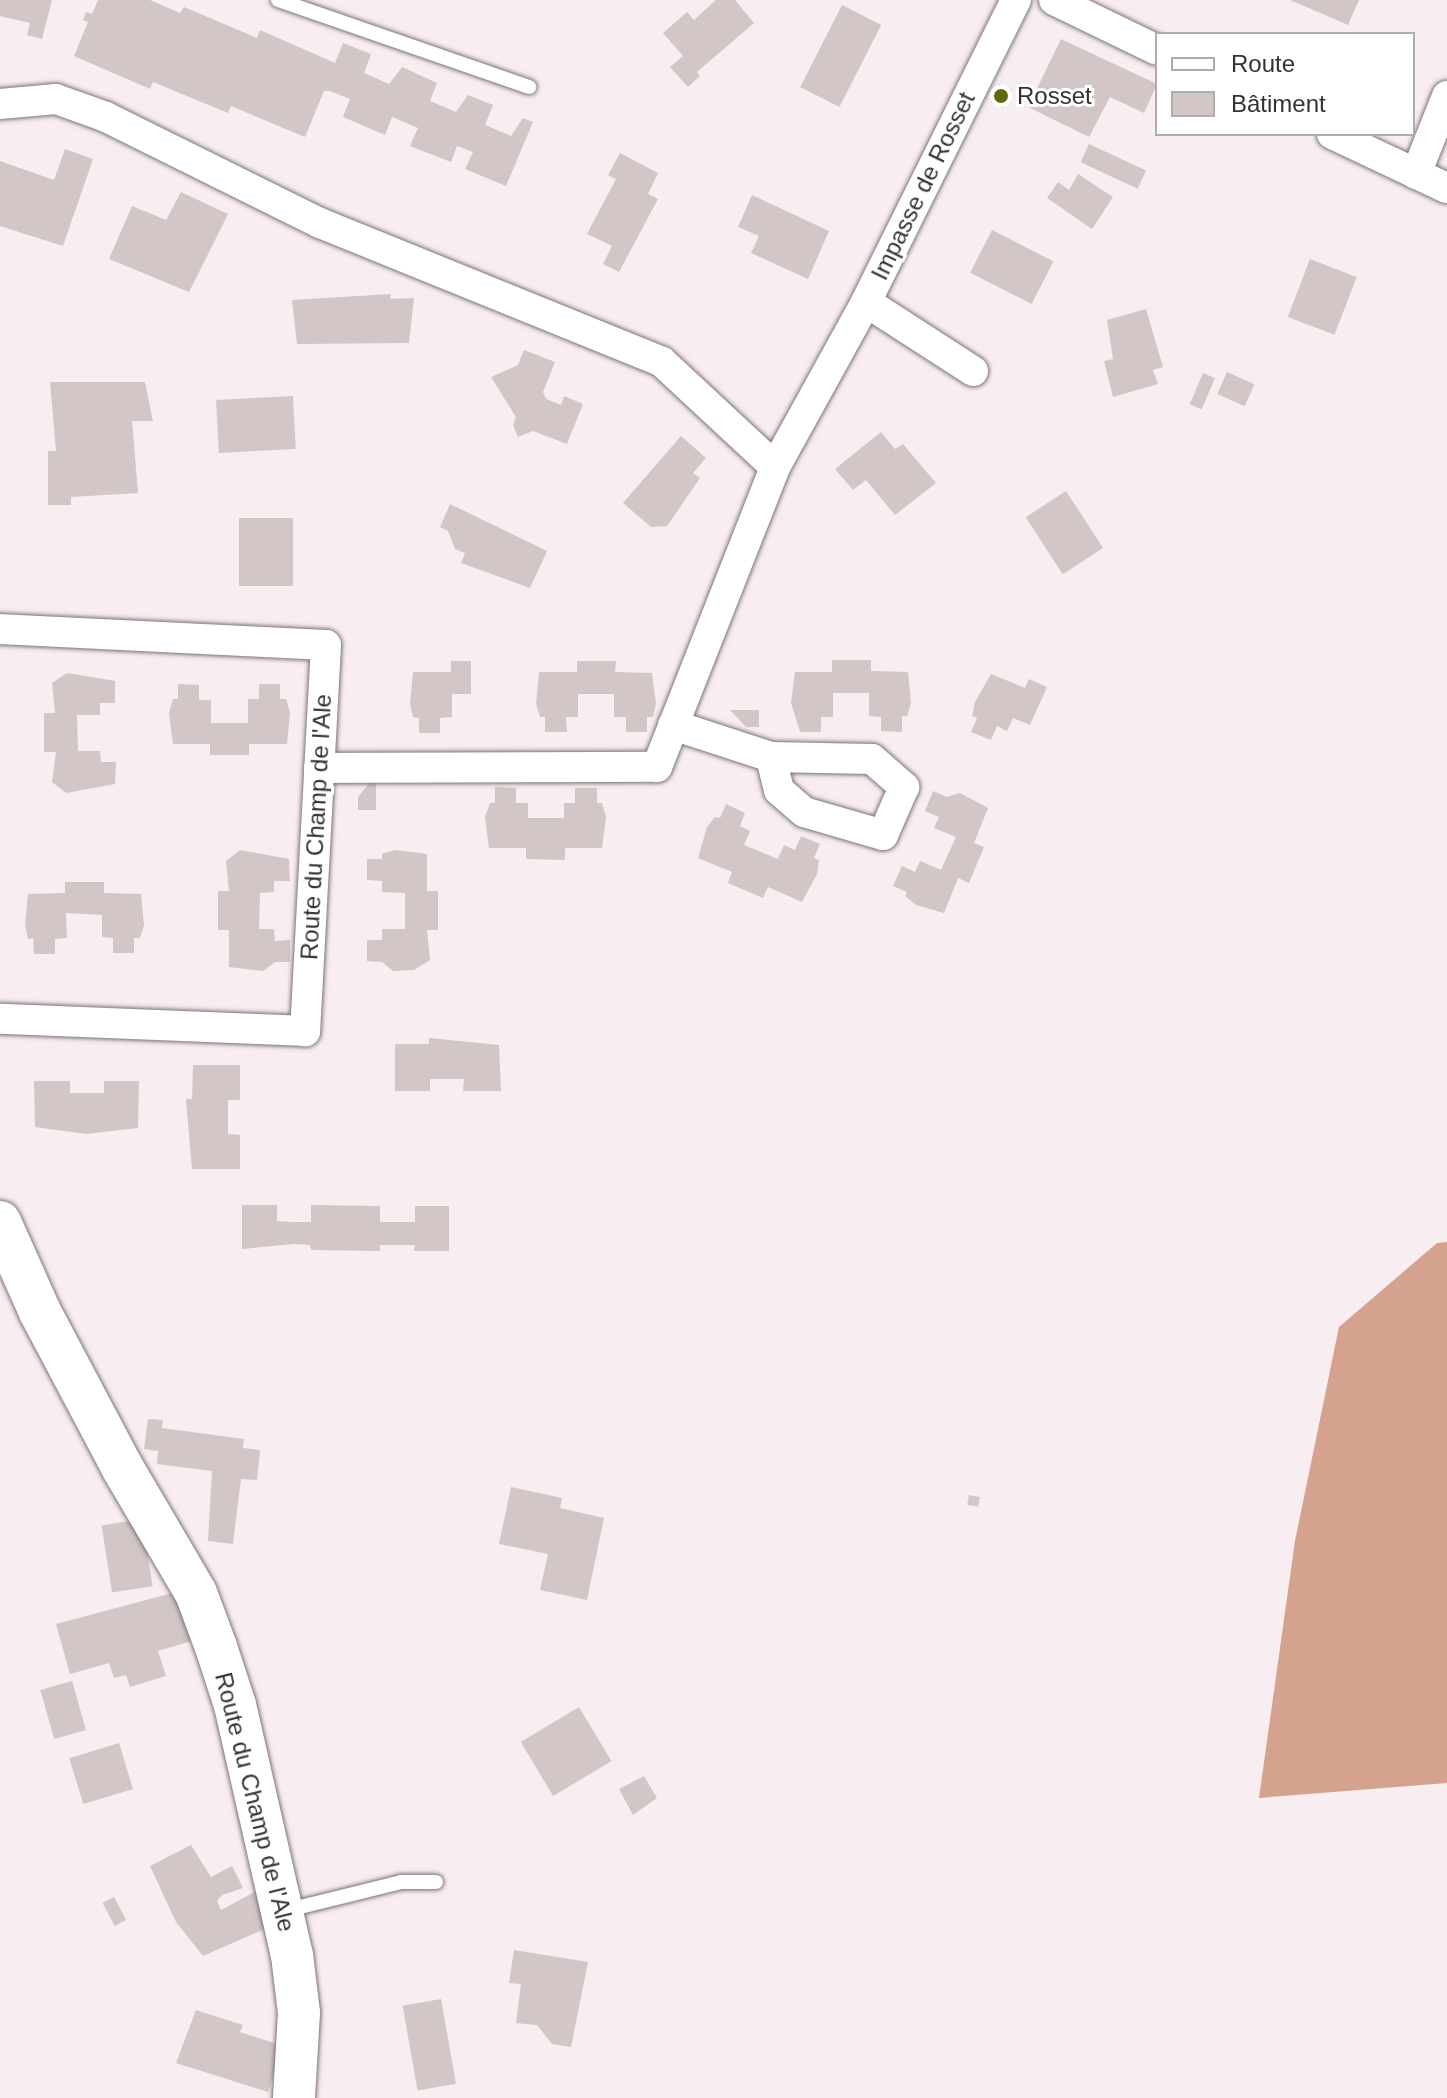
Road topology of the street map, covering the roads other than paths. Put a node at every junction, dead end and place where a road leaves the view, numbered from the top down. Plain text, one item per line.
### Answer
1 (278, 0) edge
2 (1016, 0) edge
3 (1054, 0) edge
4 (1155, 49) edge
5 (529, 87) dead end
6 (1447, 96) edge
7 (0, 104) edge
8 (1336, 136) edge
9 (1416, 174) junction
10 (1447, 188) edge
11 (866, 302) junction
12 (973, 371) dead end
13 (775, 467) junction
14 (0, 629) edge
15 (673, 725) junction
16 (771, 757) dead end
17 (319, 768) junction
18 (0, 1019) edge
19 (0, 1222) edge
20 (436, 1882) dead end
21 (282, 1911) junction
22 (294, 2098) edge

1 - 5 lane
2 - 11 street, Impasse de Rosset
3 - 4 street
6 - 9 street
7 - 13 street
8 - 9 street
9 - 10 street
11 - 12 street, Impasse de Rosset
11 - 13 street
13 - 15 street
14 - 17 street, Route du Champ de l'Ale
15 - 16 street
15 - 17 street
17 - 18 street, Route du Champ de l'Ale
19 - 21 street, Route du Champ de l'Ale
20 - 21 lane
21 - 22 street, Route du Champ de l'Ale

